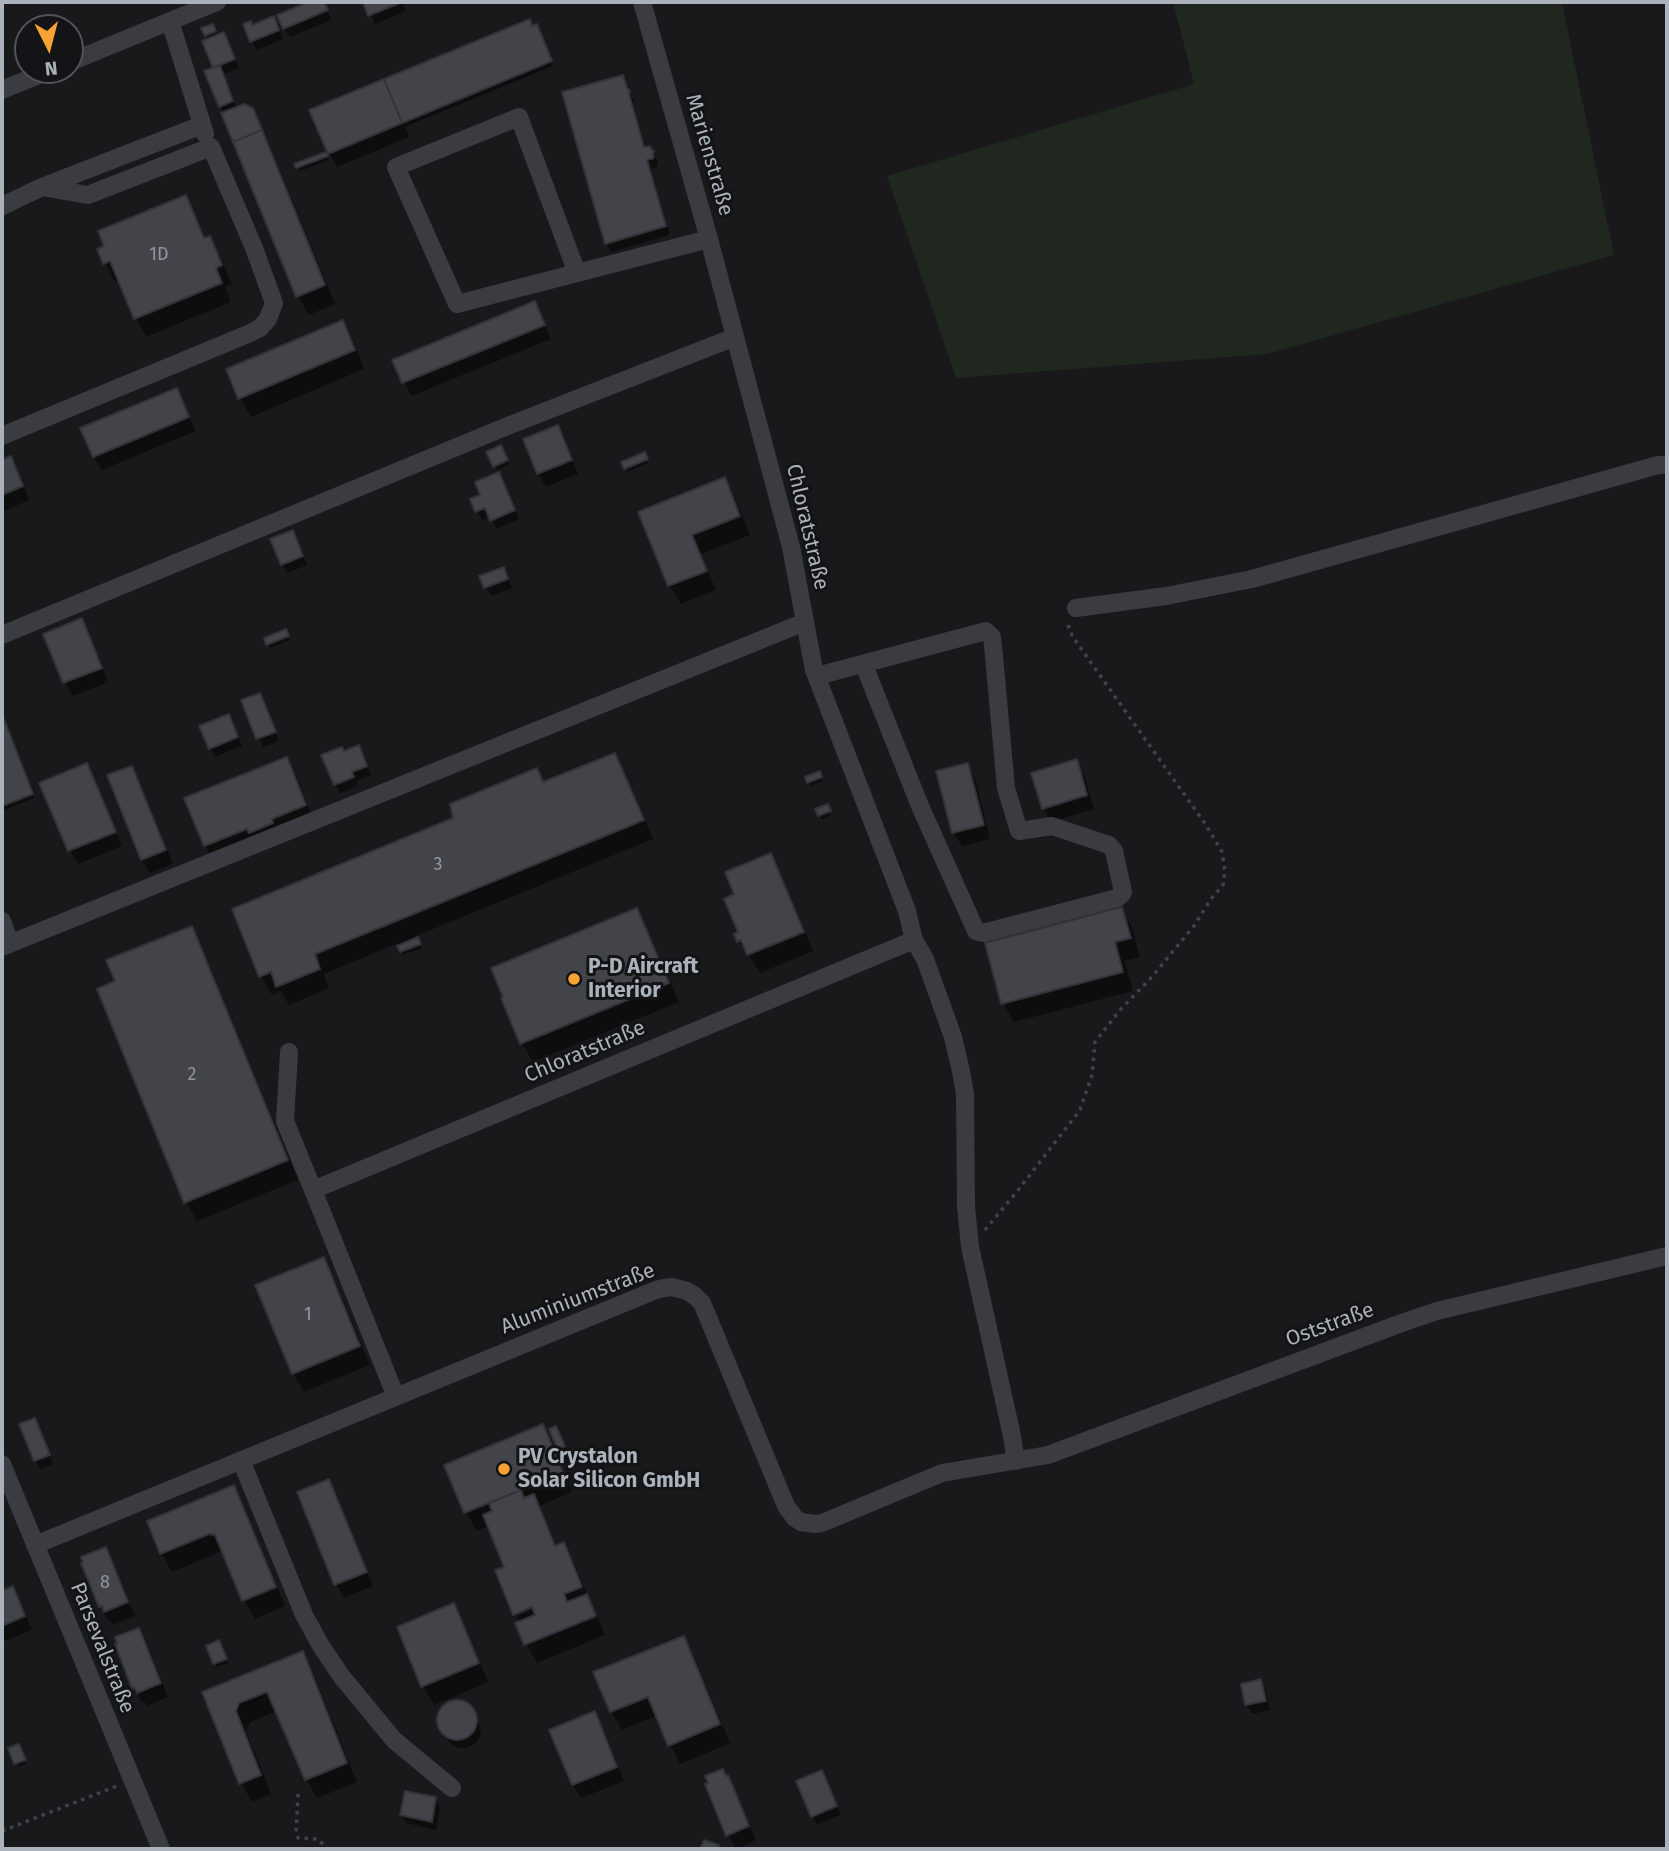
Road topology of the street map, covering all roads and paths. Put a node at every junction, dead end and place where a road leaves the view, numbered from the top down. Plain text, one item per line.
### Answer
1 (217, 2) edge
2 (642, 2) edge
3 (170, 21) junction
4 (84, 56) edge
5 (202, 125) junction
6 (211, 147) junction
7 (42, 187) junction
8 (2, 205) edge
9 (709, 239) junction
10 (577, 273) junction
11 (732, 329) junction
12 (2, 436) edge
13 (1667, 465) edge
14 (1076, 608) joint
15 (805, 622) junction
16 (2, 635) edge
17 (864, 664) junction
18 (817, 676) junction
19 (2, 921) edge
20 (914, 940) junction
21 (6, 945) edge
22 (289, 1052) dead end
23 (313, 1190) junction
24 (970, 1247) junction
25 (1667, 1256) edge
26 (396, 1396) junction
27 (241, 1460) junction
28 (1016, 1461) junction
29 (2, 1464) edge
30 (35, 1545) junction
31 (132, 1780) junction
32 (452, 1788) dead end
33 (298, 1794) dead end
34 (2, 1831) edge
35 (161, 1849) edge
36 (325, 1849) edge

1 - 3 street
2 - 9 street, Marienstraße
3 - 4 street
3 - 5 street
5 - 6 street
5 - 7 street
6 - 7 street
6 - 12 street
7 - 8 street
9 - 10 street
9 - 11 street, Marienstraße
10 - 10 street
11 - 15 street, Chloratstraße
11 - 16 street
13 - 14 street
14 - 24 path
15 - 18 street, Chloratstraße
15 - 21 street
17 - 17 street
17 - 18 street
18 - 20 street, Chloratstraße
19 - 21 street
20 - 23 street, Chloratstraße
20 - 24 street, Chloratstraße
22 - 23 street
23 - 26 street
24 - 28 street, Chloratstraße
25 - 28 street, Oststraße
26 - 27 street, Aluminiumstraße
26 - 28 street, Aluminiumstraße
27 - 30 street, Aluminiumstraße
27 - 32 street
29 - 30 street, Parsevalstraße
30 - 31 street, Parsevalstraße
31 - 34 path
31 - 35 street, Parsevalstraße
33 - 36 path

